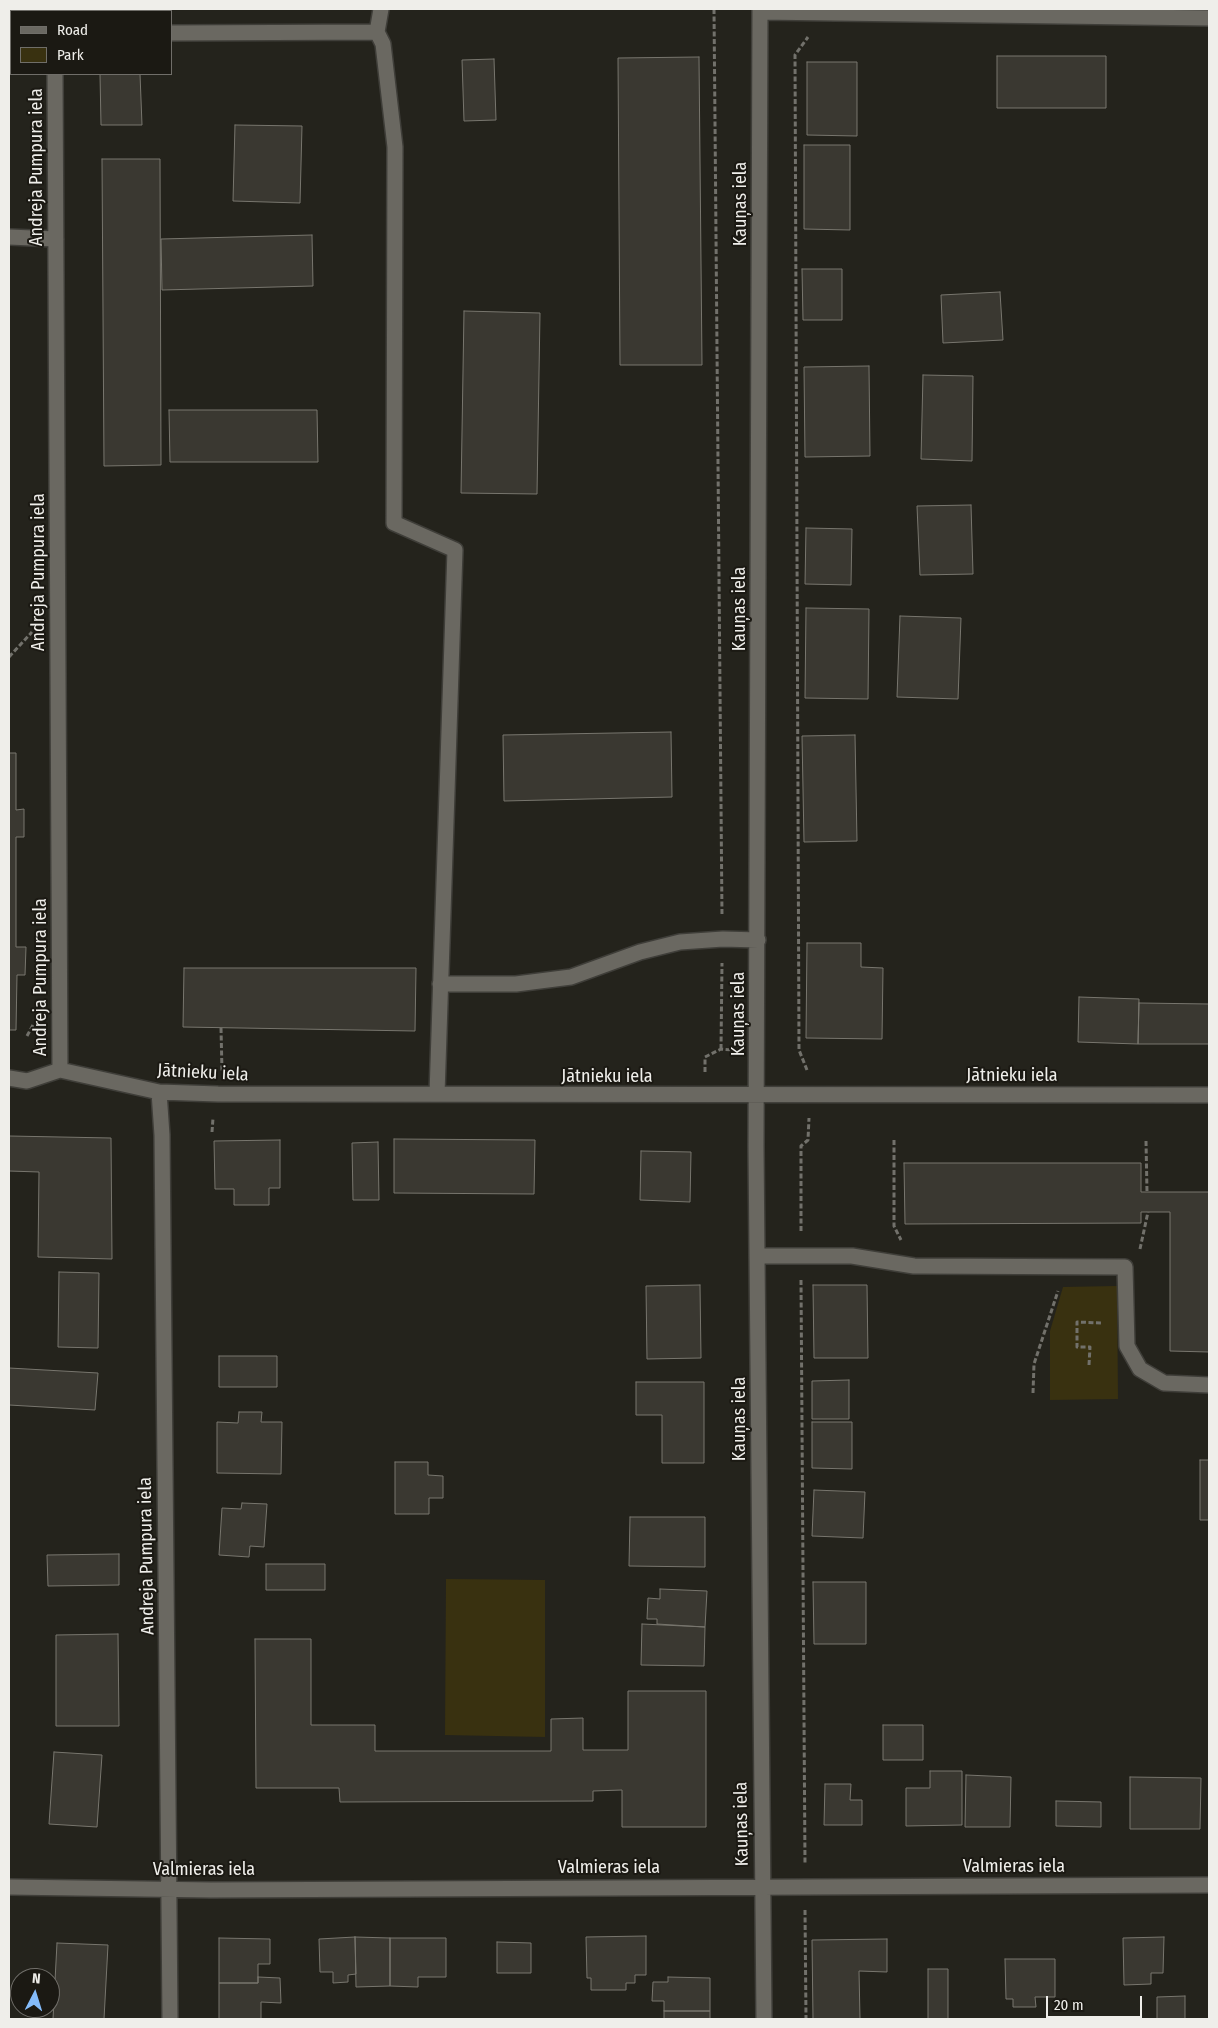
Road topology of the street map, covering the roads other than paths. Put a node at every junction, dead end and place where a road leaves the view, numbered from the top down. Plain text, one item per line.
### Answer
1 (382, 9) edge
2 (760, 10) edge
3 (1209, 18) edge
4 (377, 32) junction
5 (172, 33) edge
6 (55, 75) edge
7 (9, 237) edge
8 (56, 239) junction
9 (758, 940) junction
10 (440, 984) junction
11 (60, 1070) junction
12 (9, 1078) edge
13 (159, 1092) junction
14 (437, 1094) junction
15 (757, 1095) junction
16 (1209, 1095) edge
17 (758, 1256) junction
18 (1209, 1385) edge
19 (1209, 1885) edge
20 (762, 1886) junction
21 (9, 1888) edge
22 (169, 1889) junction
23 (170, 2019) edge
24 (764, 2019) edge

1 - 4 street
2 - 3 street
2 - 9 street, Kauņas iela
4 - 5 street
4 - 10 street
6 - 8 street, Andreja Pumpura iela
7 - 8 street
8 - 11 street, Andreja Pumpura iela
9 - 10 street
9 - 15 street, Kauņas iela
10 - 14 street
11 - 12 street
11 - 13 street, Jātnieku iela
13 - 14 street, Jātnieku iela
13 - 22 street, Andreja Pumpura iela
14 - 15 street, Jātnieku iela
15 - 16 street, Jātnieku iela
15 - 17 street, Kauņas iela
17 - 18 street
17 - 20 street, Kauņas iela
19 - 20 street, Valmieras iela
20 - 22 street, Valmieras iela
20 - 24 street, Kauņas iela
21 - 22 street, Valmieras iela
22 - 23 street, Andreja Pumpura iela

